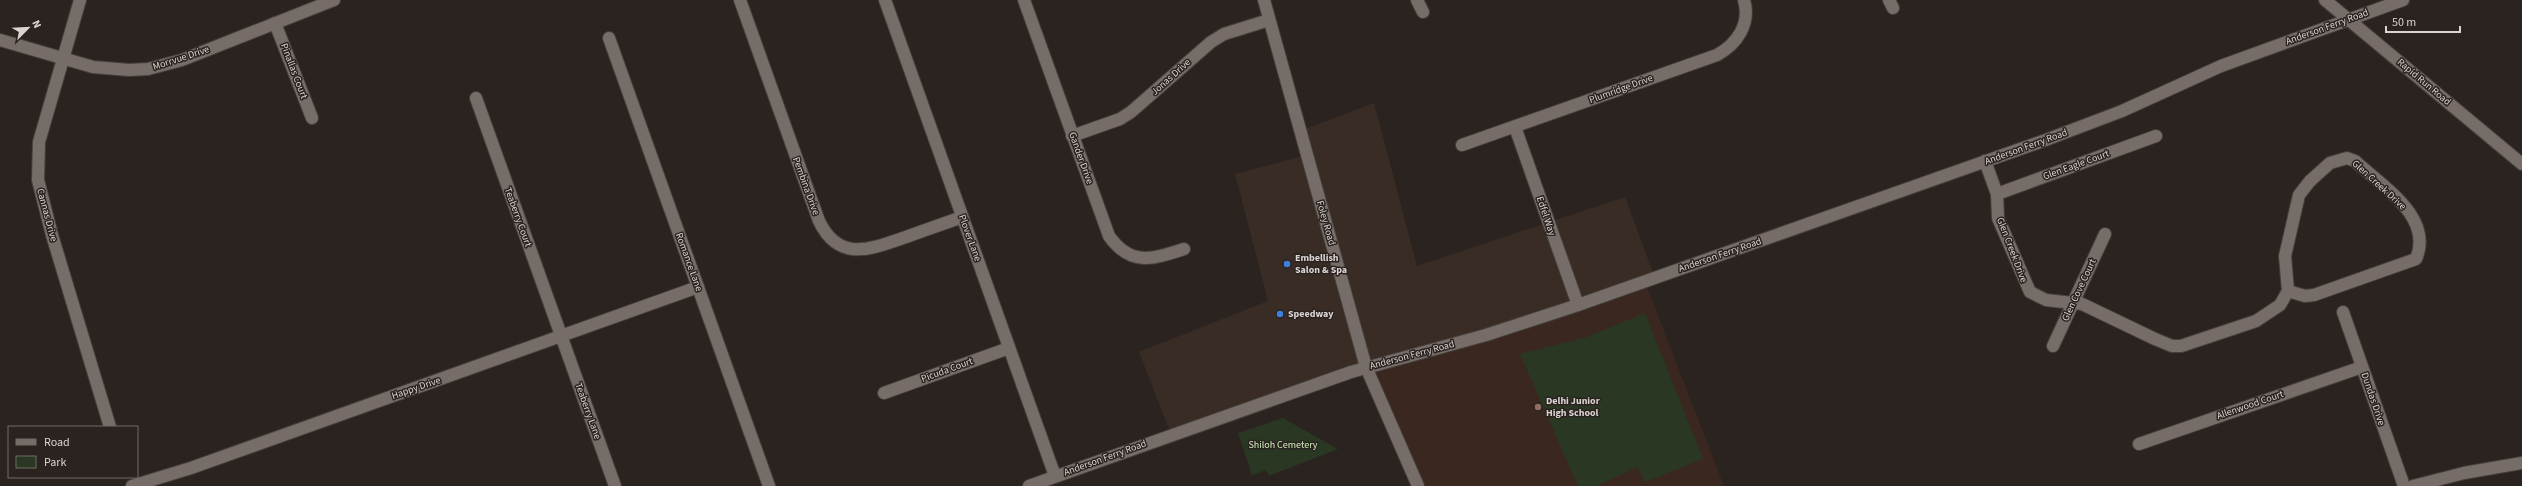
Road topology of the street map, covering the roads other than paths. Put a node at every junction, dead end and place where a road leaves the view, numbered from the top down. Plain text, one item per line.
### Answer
1 (80, 0) edge
2 (334, 0) edge
3 (740, 0) edge
4 (885, 0) edge
5 (1024, 0) edge
6 (1264, 0) edge
7 (1417, 0) edge
8 (1744, 0) edge
9 (2325, 0) edge
10 (2403, 0) edge
11 (1423, 12) dead end
12 (1269, 20) junction
13 (2348, 20) junction
14 (275, 23) junction
15 (609, 38) dead end
16 (0, 40) edge
17 (63, 58) junction
18 (476, 98) dead end
19 (312, 118) dead end
20 (1515, 127) junction
21 (1072, 136) junction
22 (2156, 136) dead end
23 (1462, 146) dead end
24 (1985, 162) junction
25 (2522, 164) edge
26 (1997, 194) junction
27 (962, 217) junction
28 (2105, 234) dead end
29 (1184, 249) dead end
30 (698, 287) junction
31 (2288, 291) junction
32 (2073, 303) junction
33 (1578, 305) junction
34 (2343, 312) dead end
35 (561, 336) junction
36 (2053, 346) dead end
37 (1009, 348) junction
38 (1366, 367) junction
39 (2362, 367) junction
40 (884, 393) dead end
41 (110, 426) edge
42 (2139, 444) dead end
43 (2522, 463) edge
44 (1055, 476) junction
45 (132, 486) edge
46 (615, 486) edge
47 (769, 486) edge
48 (1029, 486) edge
49 (1418, 486) edge
50 (2404, 486) edge
51 (2413, 486) edge

1 - 17 street, Cannas Drive
2 - 14 street, Morrvue Drive
3 - 27 street, Pembina Drive
4 - 27 street, Plover Lane
5 - 21 street, Gander Drive
6 - 12 street, Foley Road
7 - 11 street
8 - 20 street, Plumridge Drive
9 - 13 street, Rapid Run Road
10 - 13 street, Anderson Ferry Road
12 - 21 street, Jonas Drive
12 - 38 street, Foley Road
13 - 24 street, Anderson Ferry Road
13 - 25 street, Rapid Run Road
14 - 17 street, Morrvue Drive
14 - 19 street, Pinallas Court
15 - 30 street, Romance Lane
16 - 17 street, Morrvue Drive
17 - 41 street, Cannas Drive
18 - 35 street, Teaberry Court
20 - 23 street, Plumridge Drive
20 - 33 street, Edfel Way
21 - 29 street, Gander Drive
22 - 26 street, Glen Eagle Court
24 - 26 street, Glen Creek Drive
24 - 33 street, Anderson Ferry Road
26 - 32 street, Glen Creek Drive
27 - 37 street, Plover Lane
28 - 32 street, Glen Cove Court
30 - 35 street, Happy Drive
30 - 47 street, Romance Lane
31 - 31 street, Glen Creek Drive
31 - 32 street, Glen Creek Drive
32 - 36 street, Glen Cove Court
33 - 38 street, Anderson Ferry Road
34 - 39 street, Dundas Drive
35 - 45 street, Happy Drive
35 - 46 street, Teaberry Lane
37 - 40 street, Picuda Court
37 - 44 street, Plover Lane
38 - 44 street, Anderson Ferry Road
38 - 49 street, Foley Road
39 - 42 street, Allenwood Court
39 - 50 street, Dundas Drive
43 - 51 street
44 - 48 street, Anderson Ferry Road

